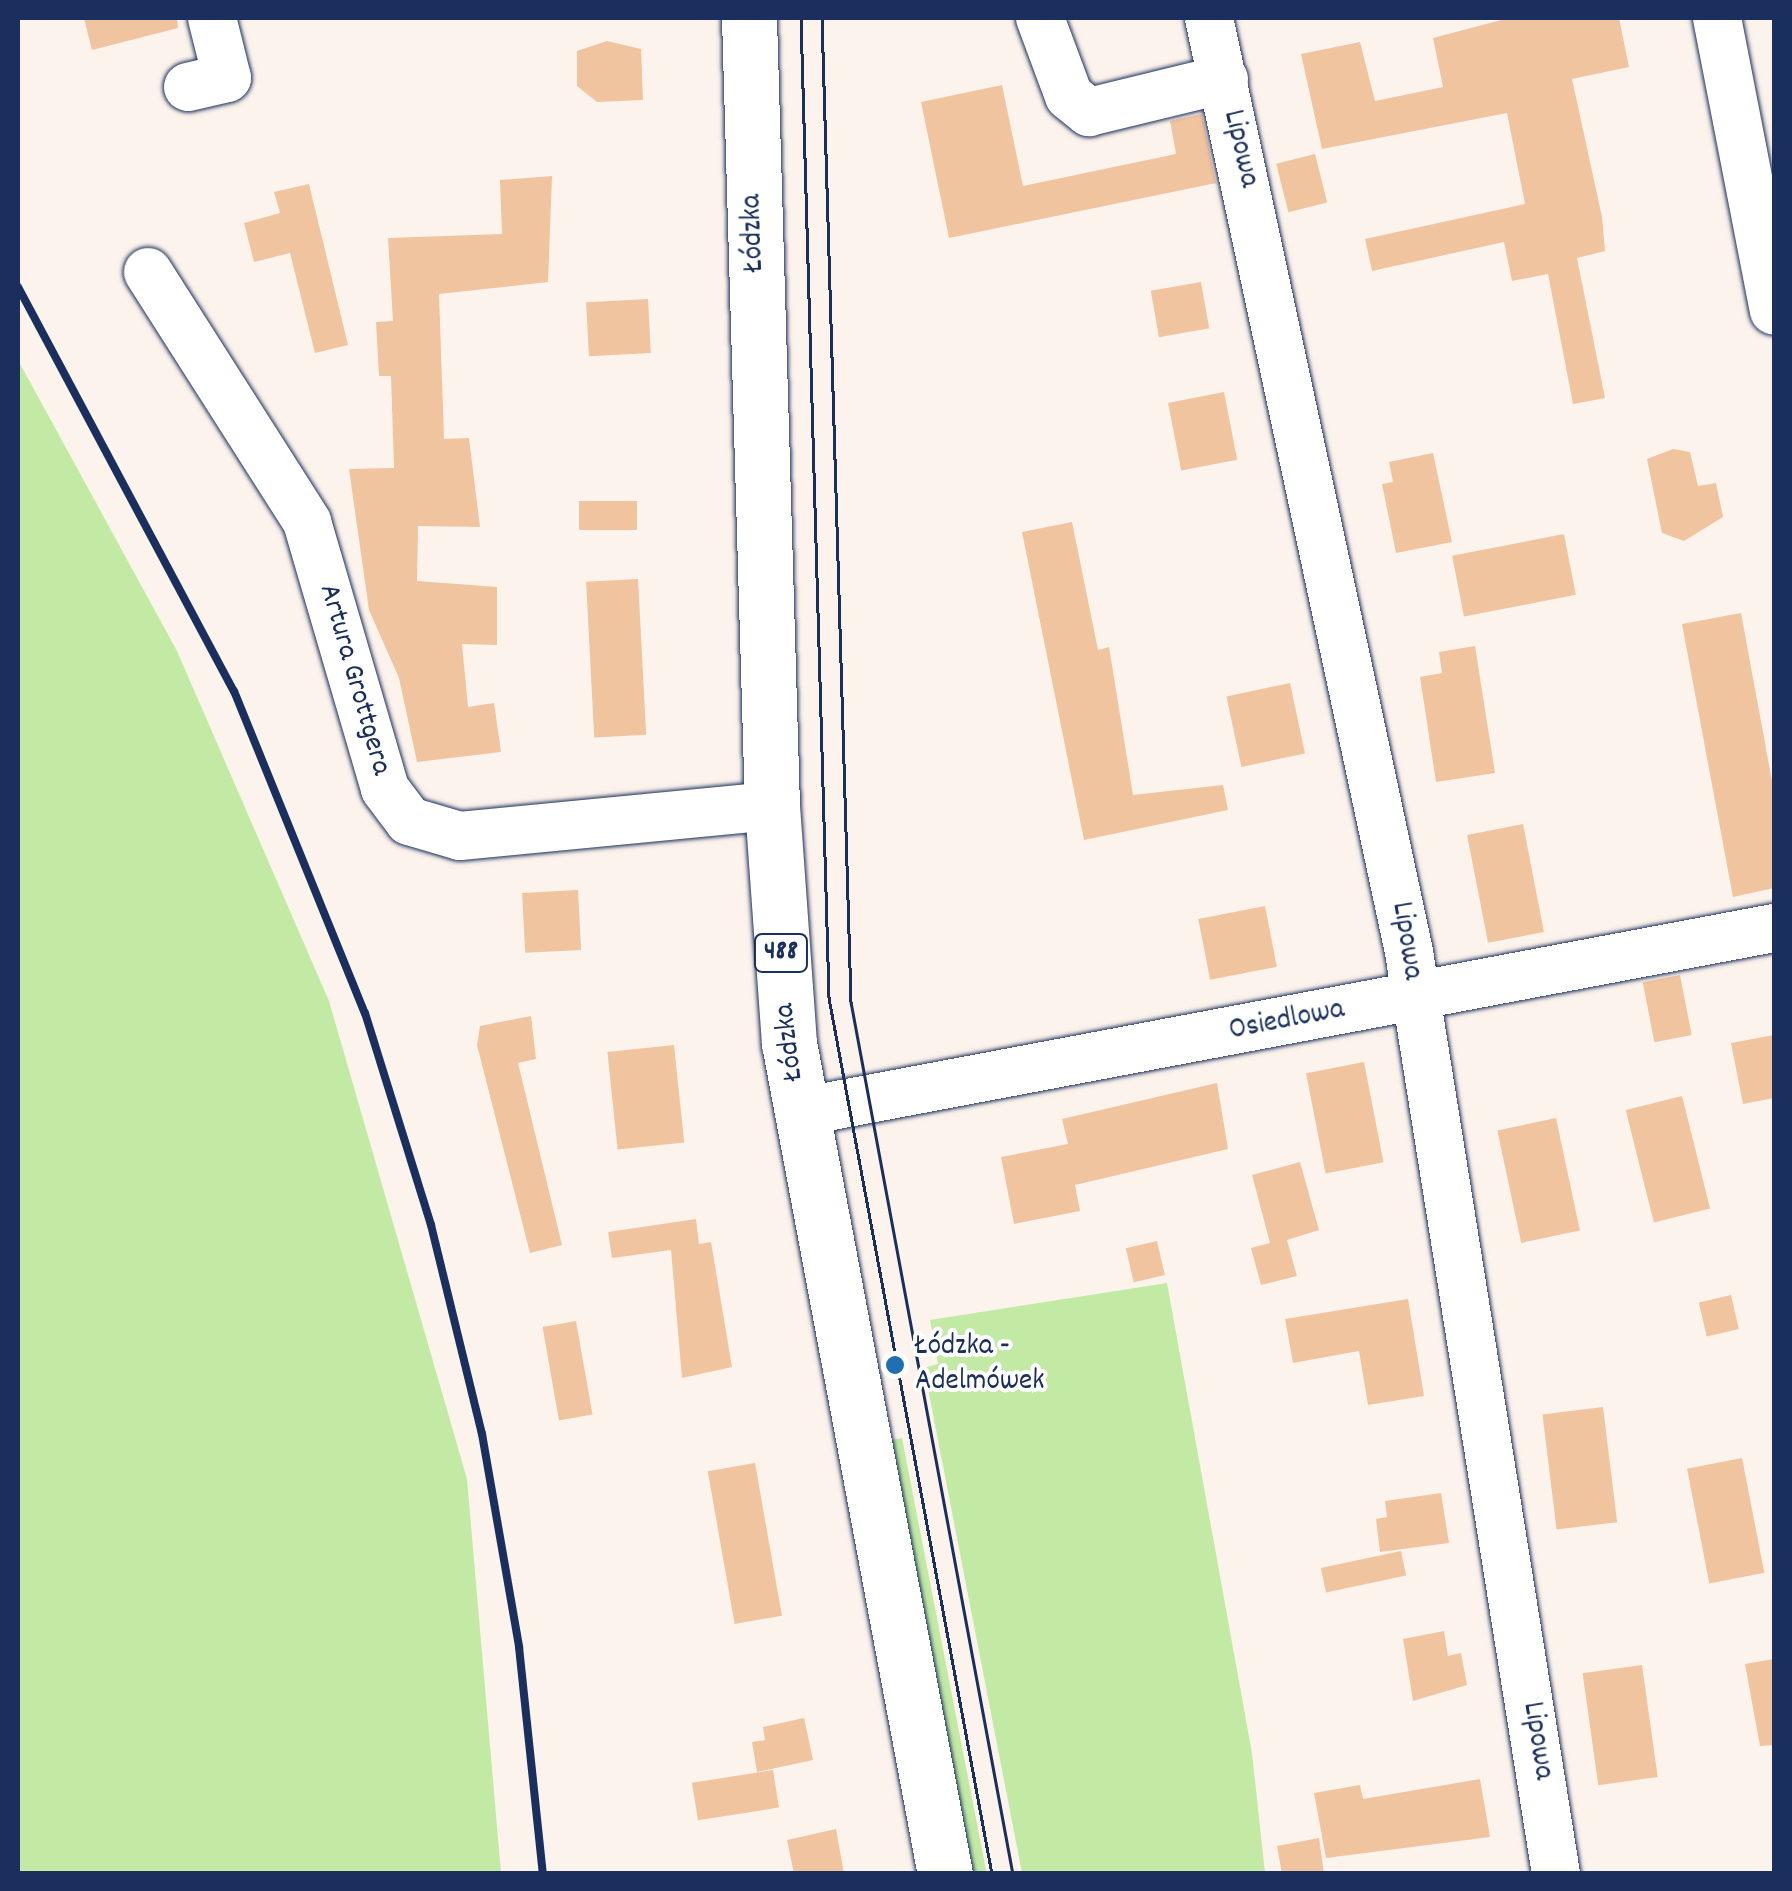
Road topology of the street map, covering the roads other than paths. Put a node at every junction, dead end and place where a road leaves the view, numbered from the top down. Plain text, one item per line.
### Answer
1 (212, 18) edge
2 (749, 18) edge
3 (1040, 18) edge
4 (1209, 18) edge
5 (1717, 18) edge
6 (1224, 79) junction
7 (188, 86) dead end
8 (148, 272) dead end
9 (1774, 311) edge
10 (772, 806) junction
11 (1774, 928) edge
12 (1414, 998) junction
13 (800, 1112) junction
14 (945, 1874) edge
15 (1556, 1874) edge

1 - 7 street
2 - 10 main road, Łódzka / 488
3 - 6 street
4 - 6 street, Lipowa
5 - 9 street
6 - 12 street, Lipowa
8 - 10 street, Artura Grottgera
10 - 13 main road, Łódzka / 488
11 - 12 street, Osiedlowa
12 - 13 street, Osiedlowa
12 - 15 street, Lipowa
13 - 14 main road, Łódzka / 488

